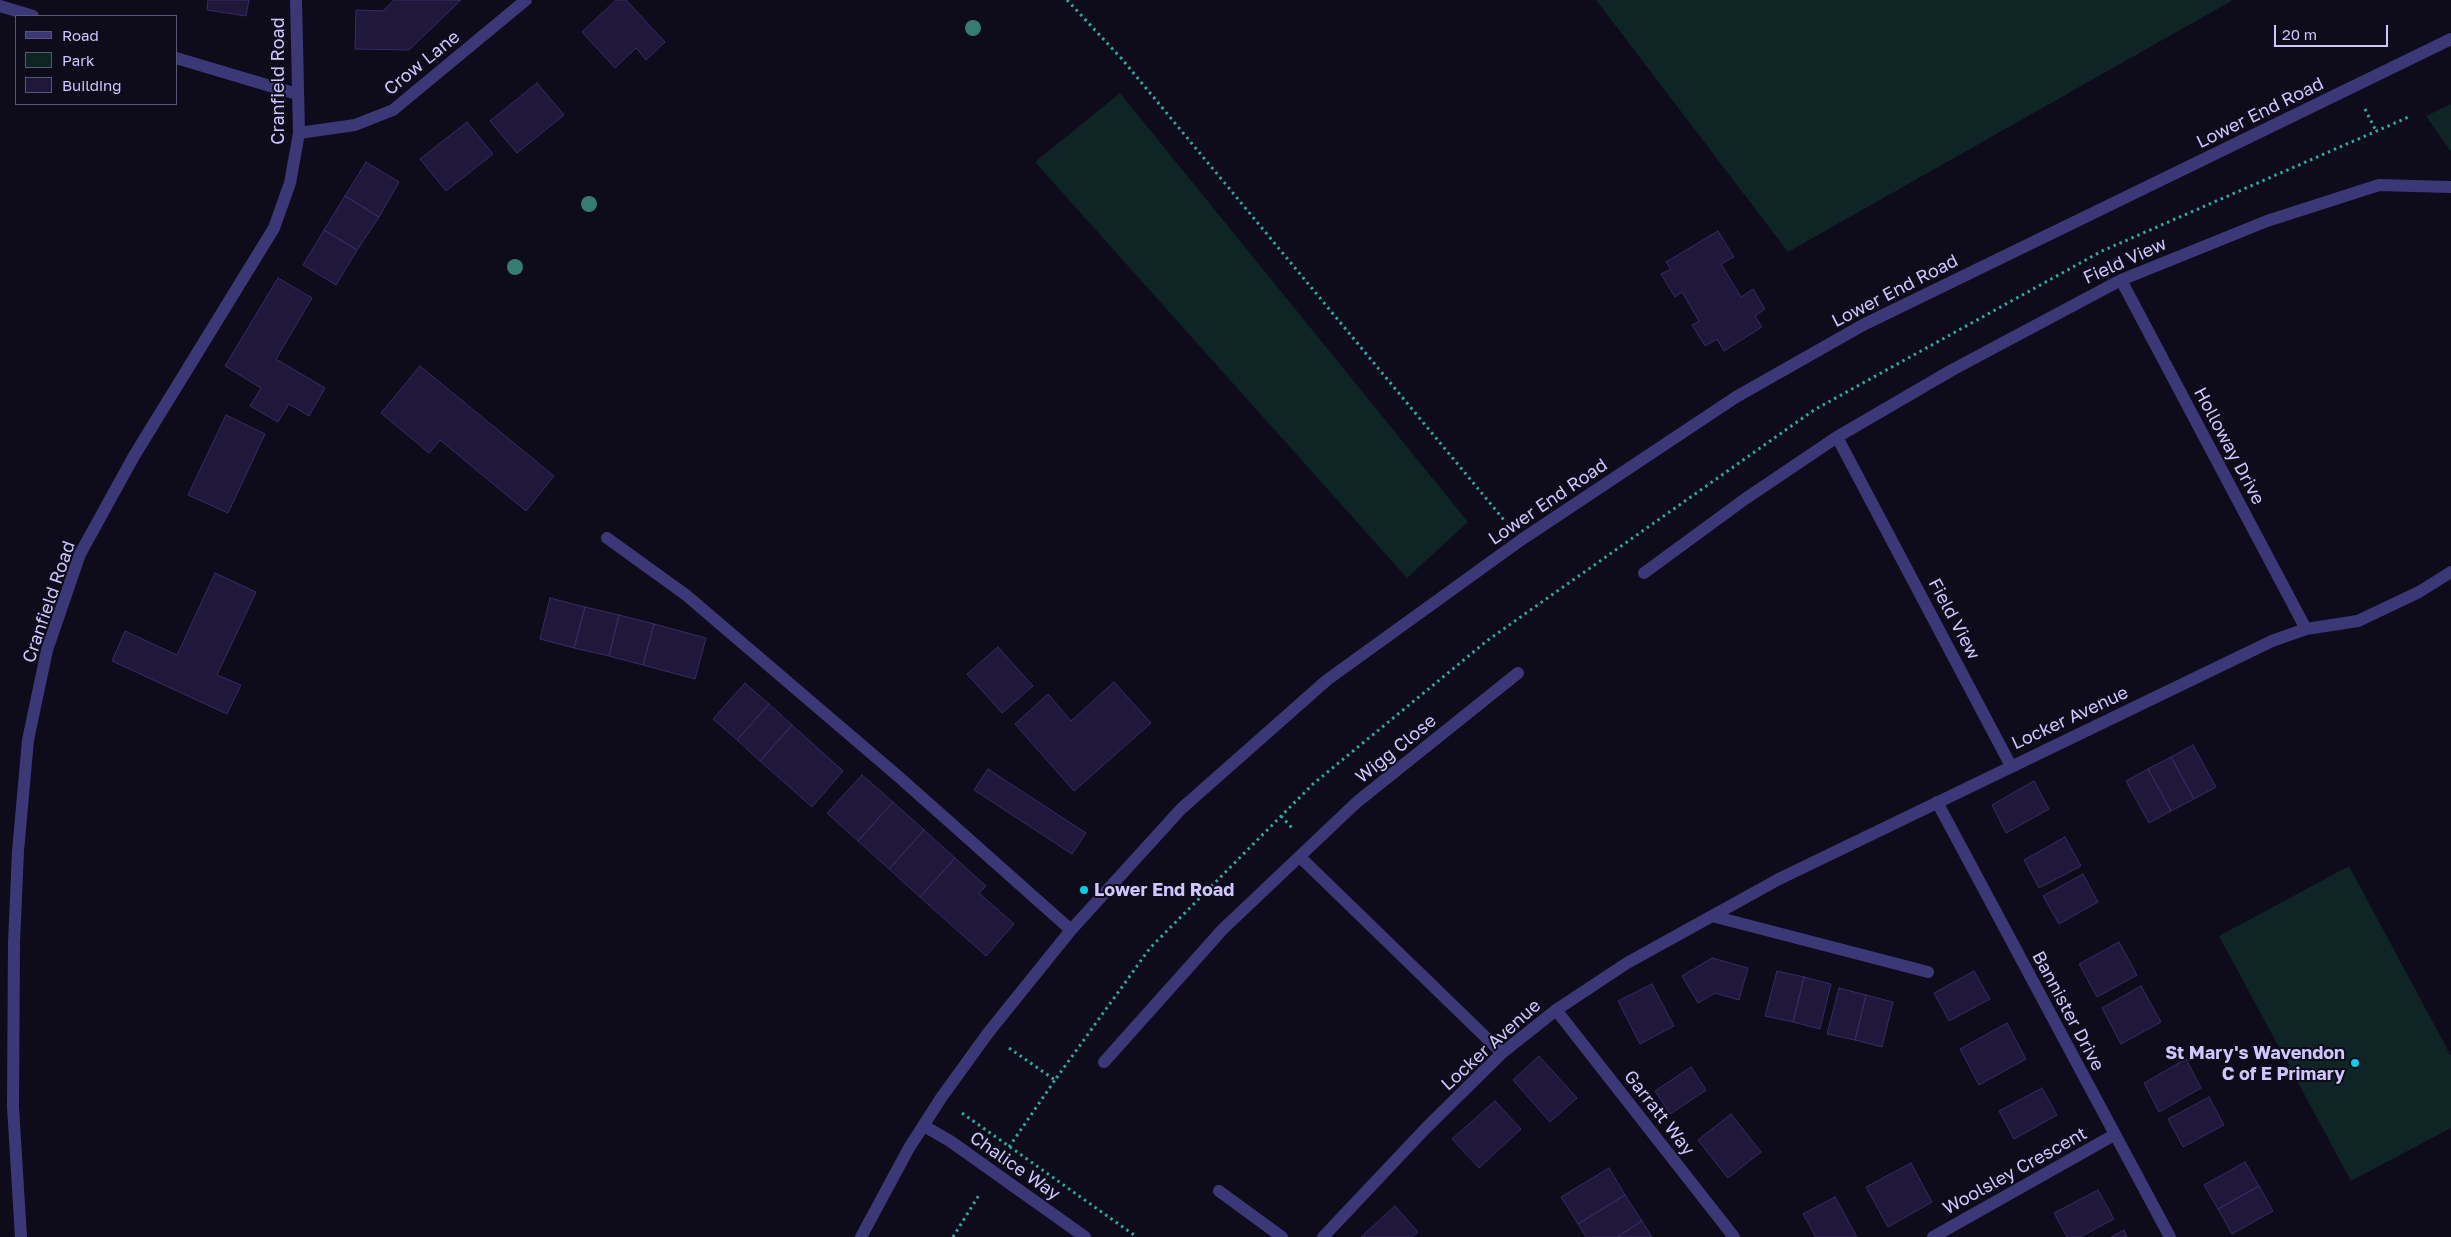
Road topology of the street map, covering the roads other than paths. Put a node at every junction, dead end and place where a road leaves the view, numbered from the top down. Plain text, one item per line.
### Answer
1 (296, 0) edge
2 (526, 0) edge
3 (0, 6) edge
4 (30, 15) edge
5 (2451, 40) edge
6 (178, 59) edge
7 (297, 94) junction
8 (299, 133) junction
9 (2450, 187) edge
10 (2121, 280) junction
11 (1837, 436) junction
12 (608, 538) dead end
13 (2451, 572) edge
14 (1644, 573) dead end
15 (2306, 629) junction
16 (1518, 673) dead end
17 (2011, 766) junction
18 (1937, 802) junction
19 (1300, 857) junction
20 (1712, 916) junction
21 (1071, 930) junction
22 (1928, 972) dead end
23 (1556, 1010) junction
24 (1502, 1053) junction
25 (1104, 1062) dead end
26 (924, 1126) junction
27 (2114, 1135) junction
28 (1220, 1191) dead end
29 (21, 1237) edge
30 (861, 1237) edge
31 (1085, 1237) edge
32 (1282, 1237) edge
33 (1323, 1237) edge
34 (1734, 1237) edge
35 (1933, 1237) edge
36 (2170, 1237) edge

1 - 7 street, Cranfield Road
2 - 8 street, Crow Lane
3 - 4 street
5 - 21 street, Lower End Road
6 - 7 street
7 - 8 street, Cranfield Road
8 - 29 street, Cranfield Road
9 - 10 street, Field View
10 - 11 street, Field View
10 - 15 street, Holloway Drive
11 - 14 street, Field View
11 - 17 street, Field View
12 - 21 street
13 - 15 street, Locker Avenue
15 - 17 street, Locker Avenue
16 - 19 street, Wigg Close
17 - 18 street, Locker Avenue
18 - 20 street, Locker Avenue
18 - 27 street, Bannister Drive
19 - 24 street
19 - 25 street, Wigg Close
20 - 22 street
20 - 23 street, Locker Avenue
21 - 26 street, Lower End Road
23 - 24 street, Locker Avenue
23 - 34 street, Garratt Way
24 - 33 street, Locker Avenue
26 - 30 street, Lower End Road
26 - 31 street, Chalice Way
27 - 35 street, Woolsley Crescent
27 - 36 street, Bannister Drive
28 - 32 street

